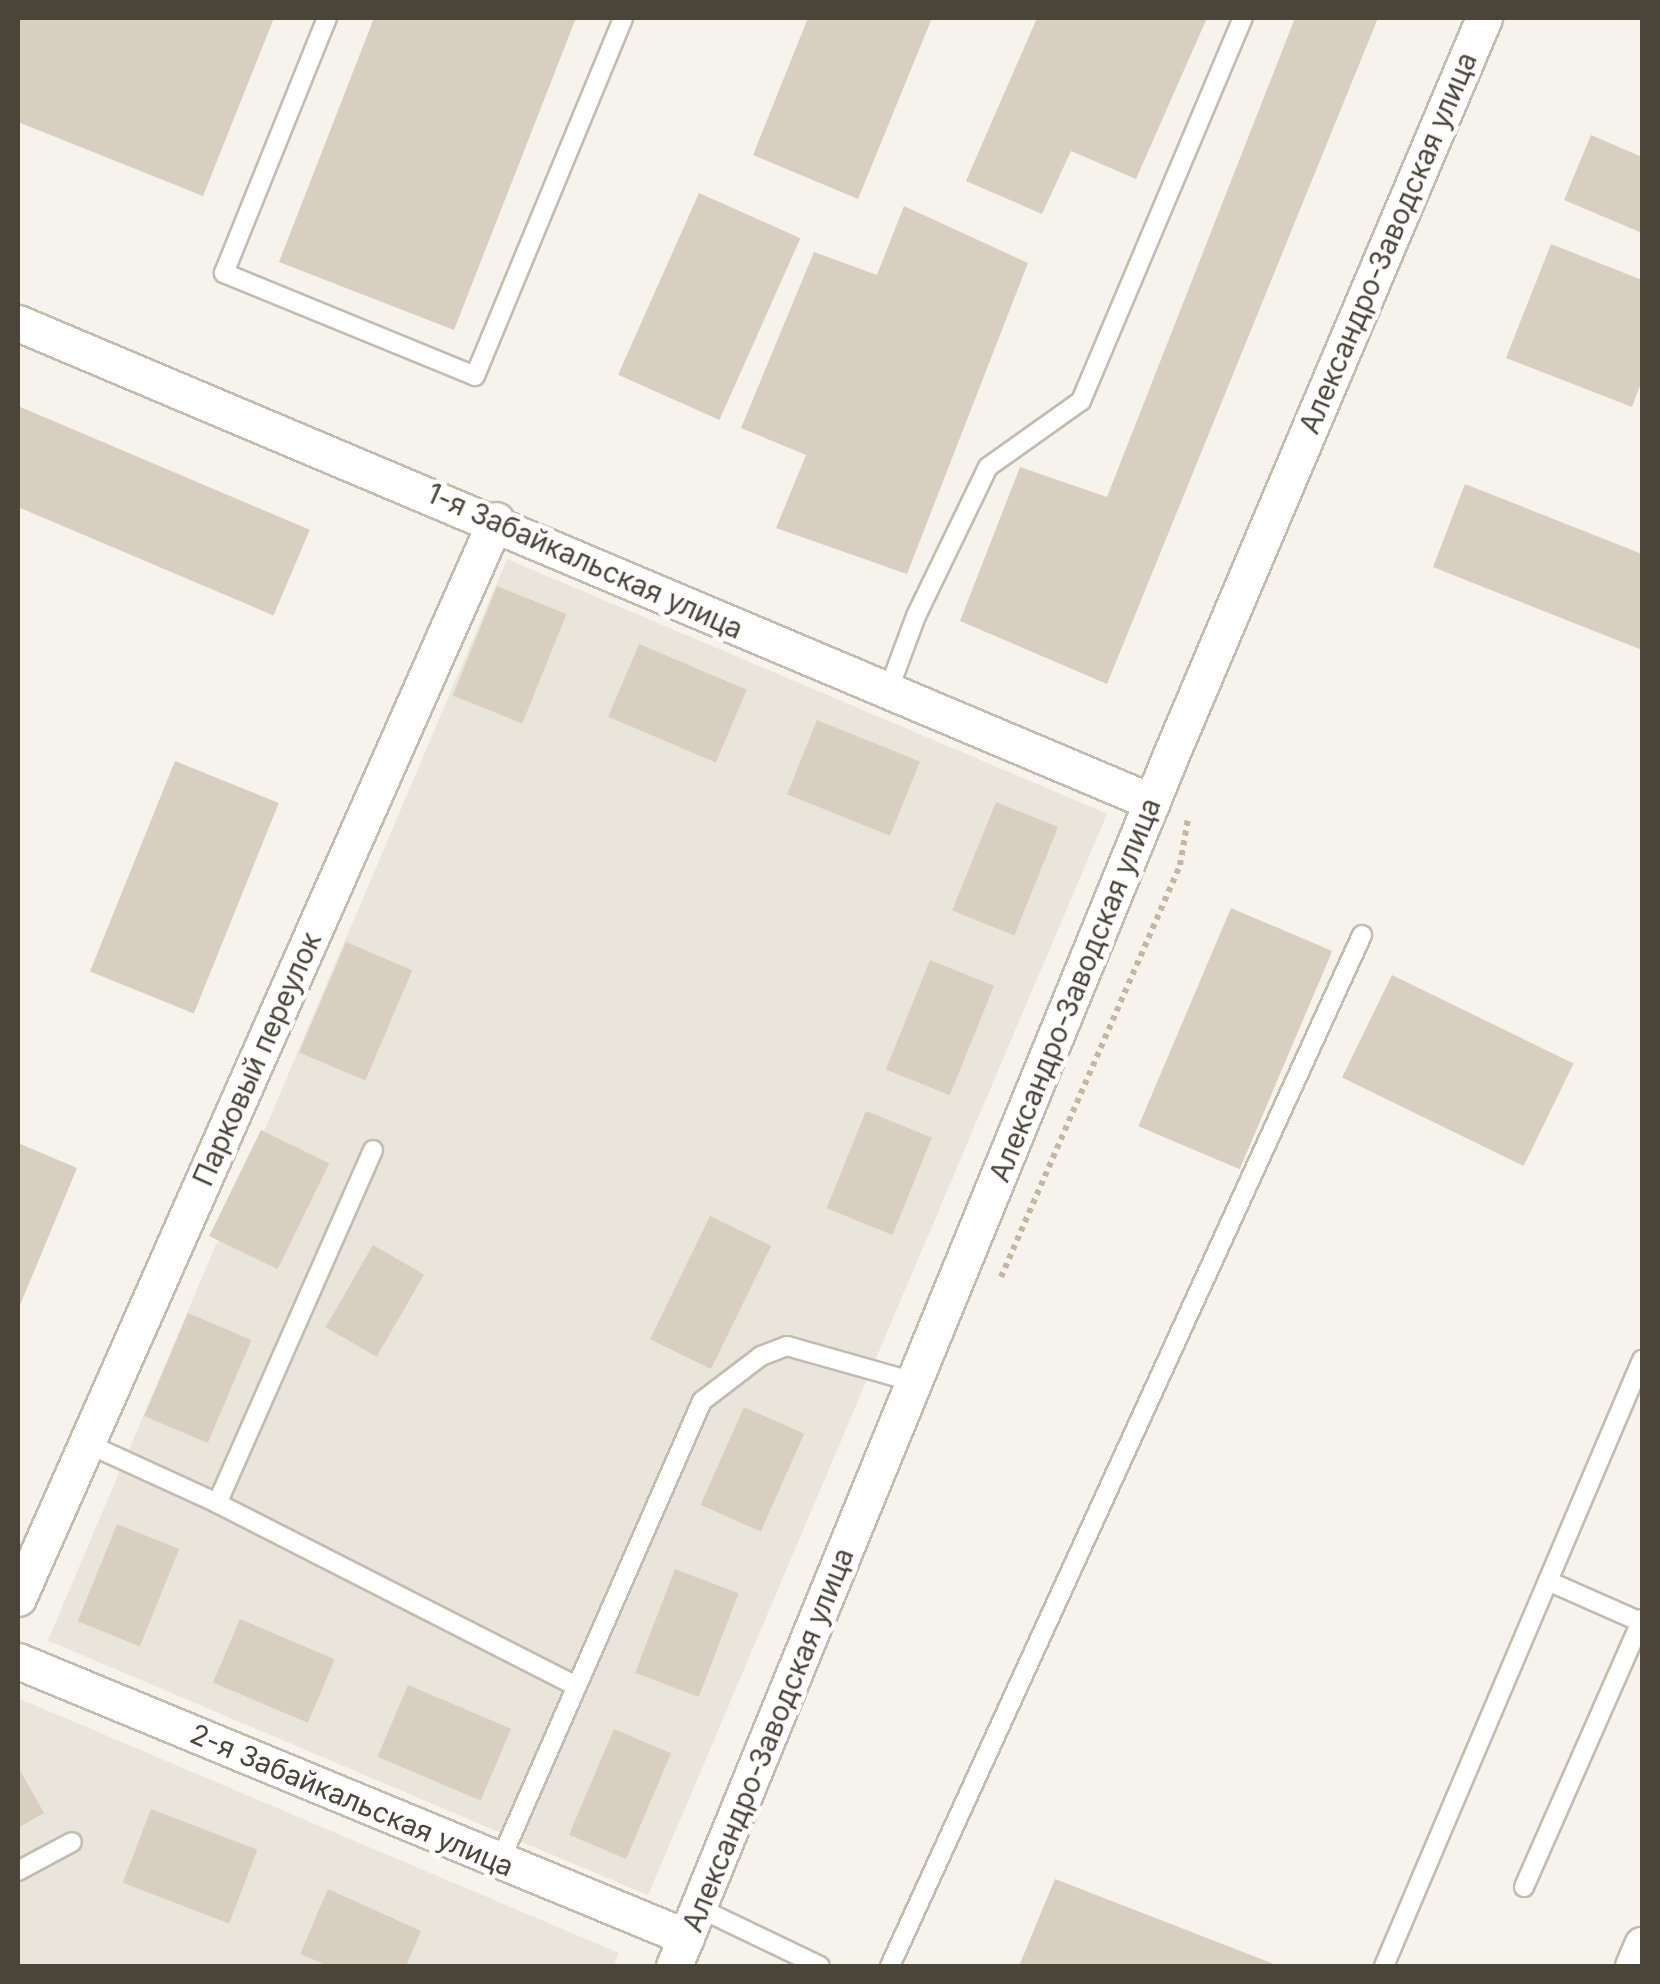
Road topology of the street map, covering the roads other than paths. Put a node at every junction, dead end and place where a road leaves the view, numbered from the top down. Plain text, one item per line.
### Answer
1 (327, 18) edge
2 (623, 18) edge
3 (1243, 18) edge
4 (1484, 18) edge
5 (18, 323) edge
6 (496, 520) junction
7 (887, 695) junction
8 (1152, 802) junction
9 (1362, 935) dead end
10 (373, 1150) dead end
11 (1642, 1360) edge
12 (914, 1382) junction
13 (86, 1443) junction
14 (217, 1503) junction
15 (1548, 1582) junction
16 (18, 1598) edge
17 (1642, 1620) edge
18 (18, 1661) edge
19 (574, 1686) junction
20 (72, 1842) dead end
21 (500, 1861) junction
22 (18, 1871) edge
23 (1524, 1887) dead end
24 (686, 1937) edge
25 (1642, 1945) edge
26 (820, 1966) edge
27 (890, 1966) edge
28 (1384, 1966) edge
29 (1634, 1966) edge

1 - 2 lane
3 - 7 lane
4 - 8 street, Александро-Заводская улица
5 - 6 street, 1-я Забайкальская улица
6 - 7 street, 1-я Забайкальская улица
6 - 13 street, Парковый переулок
7 - 8 street, 1-я Забайкальская улица
8 - 12 street, Александро-Заводская улица
9 - 27 lane
10 - 14 lane
11 - 15 lane
12 - 19 lane
12 - 24 street, Александро-Заводская улица
13 - 14 lane
13 - 16 street, Парковый переулок
14 - 19 lane
15 - 17 lane
15 - 28 lane
17 - 23 lane
18 - 21 street, 2-я Забайкальская улица
19 - 21 lane
20 - 22 lane
21 - 24 street, 2-я Забайкальская улица
24 - 26 lane
25 - 29 street

